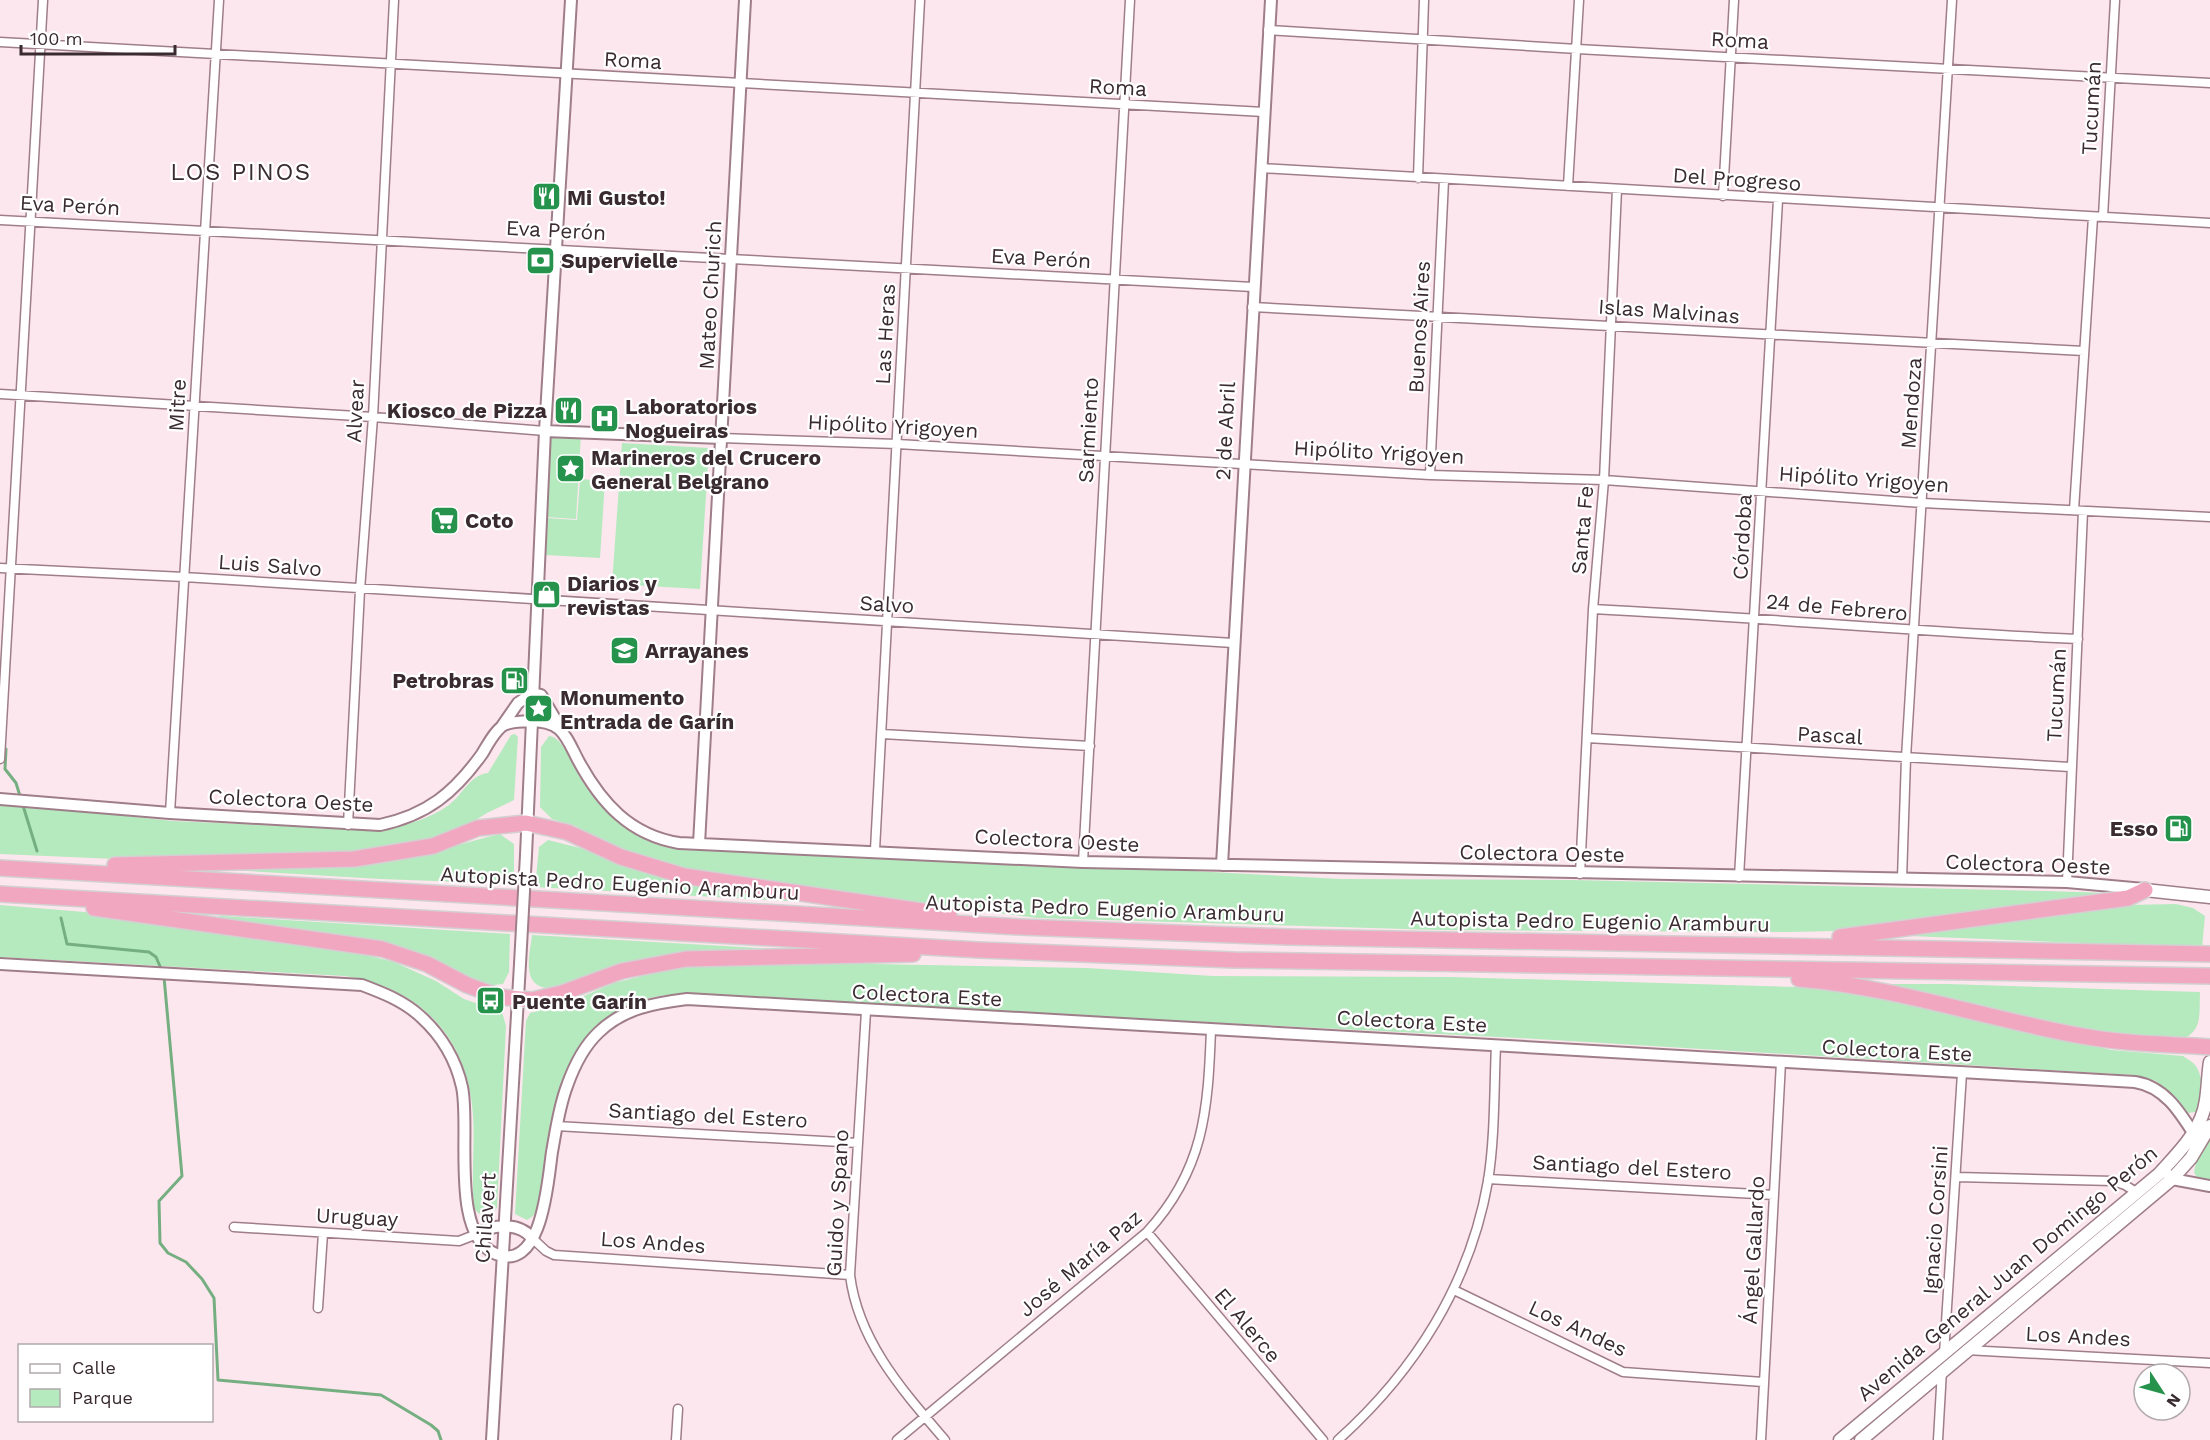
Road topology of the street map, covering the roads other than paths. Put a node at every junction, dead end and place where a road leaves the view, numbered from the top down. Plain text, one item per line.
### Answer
1 (43, 0) edge
2 (219, 0) edge
3 (394, 0) edge
4 (571, 0) edge
5 (745, 0) edge
6 (920, 0) edge
7 (1130, 0) edge
8 (1270, 0) edge
9 (1424, 0) edge
10 (1579, 0) edge
11 (1734, 0) edge
12 (1952, 0) edge
13 (2115, 0) edge
14 (1268, 30) junction
15 (1422, 40) junction
16 (0, 42) edge
17 (40, 45) junction
18 (1576, 50) junction
19 (217, 54) junction
20 (1731, 57) junction
21 (390, 64) junction
22 (1948, 68) junction
23 (568, 75) junction
24 (2112, 77) junction
25 (2210, 82) edge
26 (742, 83) junction
27 (915, 93) junction
28 (1125, 105) junction
29 (1264, 112) junction
30 (1261, 168) junction
31 (1418, 178) junction
32 (1444, 180) junction
33 (1568, 186) junction
34 (1617, 189) junction
35 (1724, 196) junction
36 (1778, 200) junction
37 (1940, 209) junction
38 (2093, 217) junction
39 (2103, 217) junction
40 (0, 220) edge
41 (30, 221) junction
42 (2210, 223) edge
43 (205, 230) junction
44 (381, 240) junction
45 (557, 248) junction
46 (731, 259) junction
47 (906, 269) junction
48 (1113, 280) junction
49 (1253, 287) junction
50 (1252, 307) junction
51 (1436, 316) junction
52 (1610, 325) junction
53 (1769, 335) junction
54 (1933, 345) junction
55 (2084, 351) junction
56 (0, 394) edge
57 (21, 395) junction
58 (195, 406) junction
59 (373, 417) junction
60 (545, 431) junction
61 (721, 438) junction
62 (897, 444) junction
63 (1105, 456) junction
64 (1243, 464) junction
65 (1430, 475) junction
66 (1605, 480) junction
67 (1762, 492) junction
68 (1922, 503) junction
69 (2078, 510) junction
70 (2210, 518) edge
71 (0, 568) edge
72 (12, 569) junction
73 (184, 577) junction
74 (360, 590) junction
75 (537, 600) junction
76 (1593, 609) junction
77 (711, 611) junction
78 (1755, 617) junction
79 (888, 622) junction
80 (1914, 632) junction
81 (1095, 634) junction
82 (2078, 639) junction
83 (1233, 643) junction
84 (533, 693) junction
85 (532, 721) junction
86 (502, 726) junction
87 (563, 732) junction
88 (882, 734) junction
89 (1587, 738) junction
90 (1090, 746) junction
91 (1746, 748) junction
92 (1906, 758) junction
93 (0, 759) edge
94 (2070, 767) junction
95 (0, 799) edge
96 (170, 813) junction
97 (526, 823) junction
98 (348, 825) junction
99 (699, 844) junction
100 (875, 850) junction
101 (1083, 862) junction
102 (1222, 865) junction
103 (7, 868) edge
104 (1580, 874) junction
105 (1739, 877) junction
106 (1902, 879) junction
107 (2067, 882) junction
108 (2145, 890) junction
109 (1, 894) edge
110 (2210, 897) edge
111 (1020, 927) junction
112 (1690, 942) junction
113 (979, 950) junction
114 (2210, 954) edge
115 (0, 964) edge
116 (1700, 970) junction
117 (2210, 976) edge
118 (517, 999) junction
119 (866, 1011) junction
120 (1211, 1029) junction
121 (1497, 1045) junction
122 (2210, 1047) edge
123 (1781, 1062) junction
124 (2210, 1062) edge
125 (1962, 1073) junction
126 (556, 1126) junction
127 (2210, 1126) edge
128 (2197, 1138) junction
129 (858, 1143) junction
130 (2163, 1169) junction
131 (1957, 1176) junction
132 (1488, 1179) junction
133 (2172, 1179) junction
134 (2210, 1186) edge
135 (2136, 1192) junction
136 (1774, 1195) junction
137 (234, 1227) dead end
138 (506, 1227) junction
139 (1147, 1232) junction
140 (323, 1233) junction
141 (477, 1234) junction
142 (532, 1238) junction
143 (503, 1256) junction
144 (850, 1275) junction
145 (1454, 1290) junction
146 (318, 1308) dead end
147 (1968, 1350) junction
148 (1945, 1352) junction
149 (2210, 1363) edge
150 (1942, 1371) junction
151 (1763, 1382) junction
152 (678, 1409) dead end
153 (925, 1416) junction
154 (492, 1440) edge
155 (676, 1440) edge
156 (897, 1440) edge
157 (945, 1440) edge
158 (1323, 1440) edge
159 (1338, 1440) edge
160 (1761, 1440) edge
161 (1839, 1440) edge
162 (1861, 1440) edge
163 (1938, 1440) edge

1 - 17 street
2 - 19 street, Mitre
3 - 21 street, Alvear
4 - 23 street
5 - 26 street, Mateo Churich
6 - 27 street, Las Heras
7 - 28 street, Sarmiento
8 - 14 street, 2 de Abril
9 - 15 street
10 - 18 street
11 - 20 street
12 - 22 street, Mendoza
13 - 24 street, Tucumán
14 - 15 street, Roma
14 - 29 street, 2 de Abril
15 - 18 street, Roma
15 - 31 street
16 - 17 street, Roma
17 - 19 street, Roma
17 - 41 street
18 - 20 street, Roma
18 - 33 street
19 - 21 street, Roma
19 - 43 street, Mitre
20 - 22 street, Roma
20 - 35 street
21 - 23 street, Roma
21 - 44 street, Alvear
22 - 24 street, Roma
22 - 37 street, Mendoza
23 - 26 street, Roma
23 - 45 street
24 - 25 street, Roma
24 - 39 street, Tucumán
26 - 27 street, Roma
26 - 46 street, Mateo Churich
27 - 28 street, Roma
27 - 47 street, Las Heras
28 - 29 street, Roma
28 - 48 street, Sarmiento
29 - 30 street, 2 de Abril
30 - 31 street, Del Progreso
30 - 49 street, 2 de Abril
31 - 32 street, Del Progreso
32 - 33 street, Del Progreso
32 - 51 street, Buenos Aires
33 - 34 street, Del Progreso
34 - 35 street, Del Progreso
34 - 52 street, Santa Fe
35 - 36 street, Del Progreso
36 - 37 street, Del Progreso
36 - 53 street, Córdoba
37 - 38 street, Del Progreso
37 - 54 street, Mendoza
38 - 39 street, Del Progreso
38 - 55 street, Tucumán
39 - 42 street, Del Progreso
40 - 41 street, Eva Perón
41 - 43 street, Eva Perón
41 - 57 street
43 - 44 street, Eva Perón
43 - 58 street, Mitre
44 - 45 street, Eva Perón
44 - 59 street, Alvear
45 - 46 street, Eva Perón
45 - 60 street
46 - 47 street, Eva Perón
46 - 61 street, Mateo Churich
47 - 48 street, Eva Perón
47 - 62 street, Las Heras
48 - 49 street, Eva Perón
48 - 63 street, Sarmiento
49 - 50 street, 2 de Abril
50 - 51 street, Islas Malvinas
50 - 64 street, 2 de Abril
51 - 52 street, Islas Malvinas
51 - 65 street, Buenos Aires
52 - 53 street, Islas Malvinas
52 - 66 street, Santa Fe
53 - 54 street, Islas Malvinas
53 - 67 street, Córdoba
54 - 55 street, Islas Malvinas
54 - 68 street, Mendoza
55 - 69 street, Tucumán
56 - 57 street
57 - 58 street
57 - 72 street
58 - 59 street
58 - 73 street, Mitre
59 - 60 street
59 - 74 street, Alvear
60 - 61 street, Hipólito Yrigoyen
60 - 75 street
61 - 62 street, Hipólito Yrigoyen
61 - 77 street, Mateo Churich
62 - 63 street, Hipólito Yrigoyen
62 - 79 street, Las Heras
63 - 64 street, Hipólito Yrigoyen
63 - 81 street, Sarmiento
64 - 65 street, Hipólito Yrigoyen
64 - 83 street, 2 de Abril
65 - 66 street, Hipólito Yrigoyen
66 - 67 street, Hipólito Yrigoyen
66 - 76 street, Santa Fe
67 - 68 street, Hipólito Yrigoyen
67 - 78 street, Córdoba
68 - 69 street, Hipólito Yrigoyen
68 - 80 street, Mendoza
69 - 70 street, Hipólito Yrigoyen
69 - 82 street, Tucumán
71 - 72 street, Luis Salvo
72 - 73 street, Luis Salvo
72 - 93 street
73 - 74 street, Luis Salvo
73 - 96 street, Mitre
74 - 75 street, Luis Salvo
74 - 98 street, Alvear
75 - 77 street, Salvo
75 - 84 street
76 - 78 street, 24 de Febrero
76 - 89 street, Santa Fe
77 - 79 street, Salvo
77 - 99 street, Mateo Churich
78 - 80 street, 24 de Febrero
78 - 91 street, Córdoba
79 - 81 street, Salvo
79 - 88 street, Las Heras
80 - 82 street, 24 de Febrero
80 - 92 street, Mendoza
81 - 83 street, Salvo
81 - 90 street, Sarmiento
82 - 94 street, Tucumán
83 - 102 street, 2 de Abril
84 - 85 street
84 - 86 street, Colectora Oeste
84 - 87 street, Colectora Oeste
85 - 86 street
85 - 87 street
85 - 97 street
86 - 98 street, Colectora Oeste
87 - 99 street, Colectora Oeste
88 - 90 street
88 - 100 street, Las Heras
89 - 91 street, Pascal
89 - 104 street, Santa Fe
90 - 101 street, Sarmiento
91 - 92 street, Pascal
91 - 105 street, Córdoba
92 - 94 street, Pascal
92 - 106 street, Mendoza
94 - 107 street, Tucumán
95 - 96 street, Colectora Oeste
96 - 98 street, Colectora Oeste
97 - 103 highway
97 - 111 highway
97 - 118 street, bridge
99 - 100 street, Colectora Oeste
100 - 101 street, Colectora Oeste
101 - 102 street, Colectora Oeste
102 - 104 street, Colectora Oeste
103 - 111 highway, Autopista Pedro Eugenio Aramburu
104 - 105 street, Colectora Oeste
105 - 106 street, Colectora Oeste
106 - 107 street, Colectora Oeste
107 - 108 street, Colectora Oeste
108 - 110 main road, Colectora Oeste
108 - 112 highway
109 - 113 highway
109 - 118 highway
111 - 112 highway, Autopista Pedro Eugenio Aramburu
112 - 114 highway, Autopista Pedro Eugenio Aramburu
113 - 116 highway
113 - 118 highway
115 - 141 street
116 - 117 highway
116 - 122 highway
118 - 138 street, Chilavert
119 - 120 street, Colectora Este
119 - 126 street, Colectora Este
119 - 129 street, Guido y Spano
120 - 121 street, Colectora Este
120 - 139 street, José María Paz
121 - 123 street, Colectora Este
121 - 132 street
123 - 125 street, Colectora Este
123 - 136 street, Ángel Gallardo
124 - 128 main road, Avenida General Juan Domingo Perón
125 - 128 street, Colectora Este
125 - 131 street, Ignacio Corsini
126 - 129 street, Santiago del Estero
126 - 142 street, Colectora Este
127 - 128 main road, Avenida General Juan Domingo Perón
128 - 130 main road, Avenida General Juan Domingo Perón
128 - 133 main road, Avenida General Juan Domingo Perón
129 - 144 street, Guido y Spano
130 - 133 street
130 - 135 main road, Avenida General Juan Domingo Perón
131 - 135 street
131 - 148 street, Ignacio Corsini
132 - 136 street, Santiago del Estero
132 - 145 street
133 - 134 street
133 - 147 main road, Avenida General Juan Domingo Perón
135 - 148 main road, Avenida General Juan Domingo Perón
136 - 151 street, Ángel Gallardo
137 - 140 street, Uruguay
138 - 141 street
138 - 142 street
138 - 143 street, Chilavert
139 - 153 street, José María Paz
139 - 158 street, El Alerce
140 - 141 street, Uruguay
140 - 146 street
141 - 143 street
142 - 143 street
142 - 144 street, Los Andes
143 - 154 street, Chilavert
144 - 153 street, Guido y Spano
145 - 151 street, Los Andes
145 - 159 street
147 - 148 street, Los Andes
147 - 149 street, Los Andes
147 - 150 main road, Avenida General Juan Domingo Perón
148 - 150 street, Ignacio Corsini
148 - 161 main road, Avenida General Juan Domingo Perón
150 - 162 main road, Avenida General Juan Domingo Perón
150 - 163 street, Ignacio Corsini
151 - 160 street, Ángel Gallardo
152 - 155 street
153 - 156 street, José María Paz
153 - 157 street, Guido y Spano

